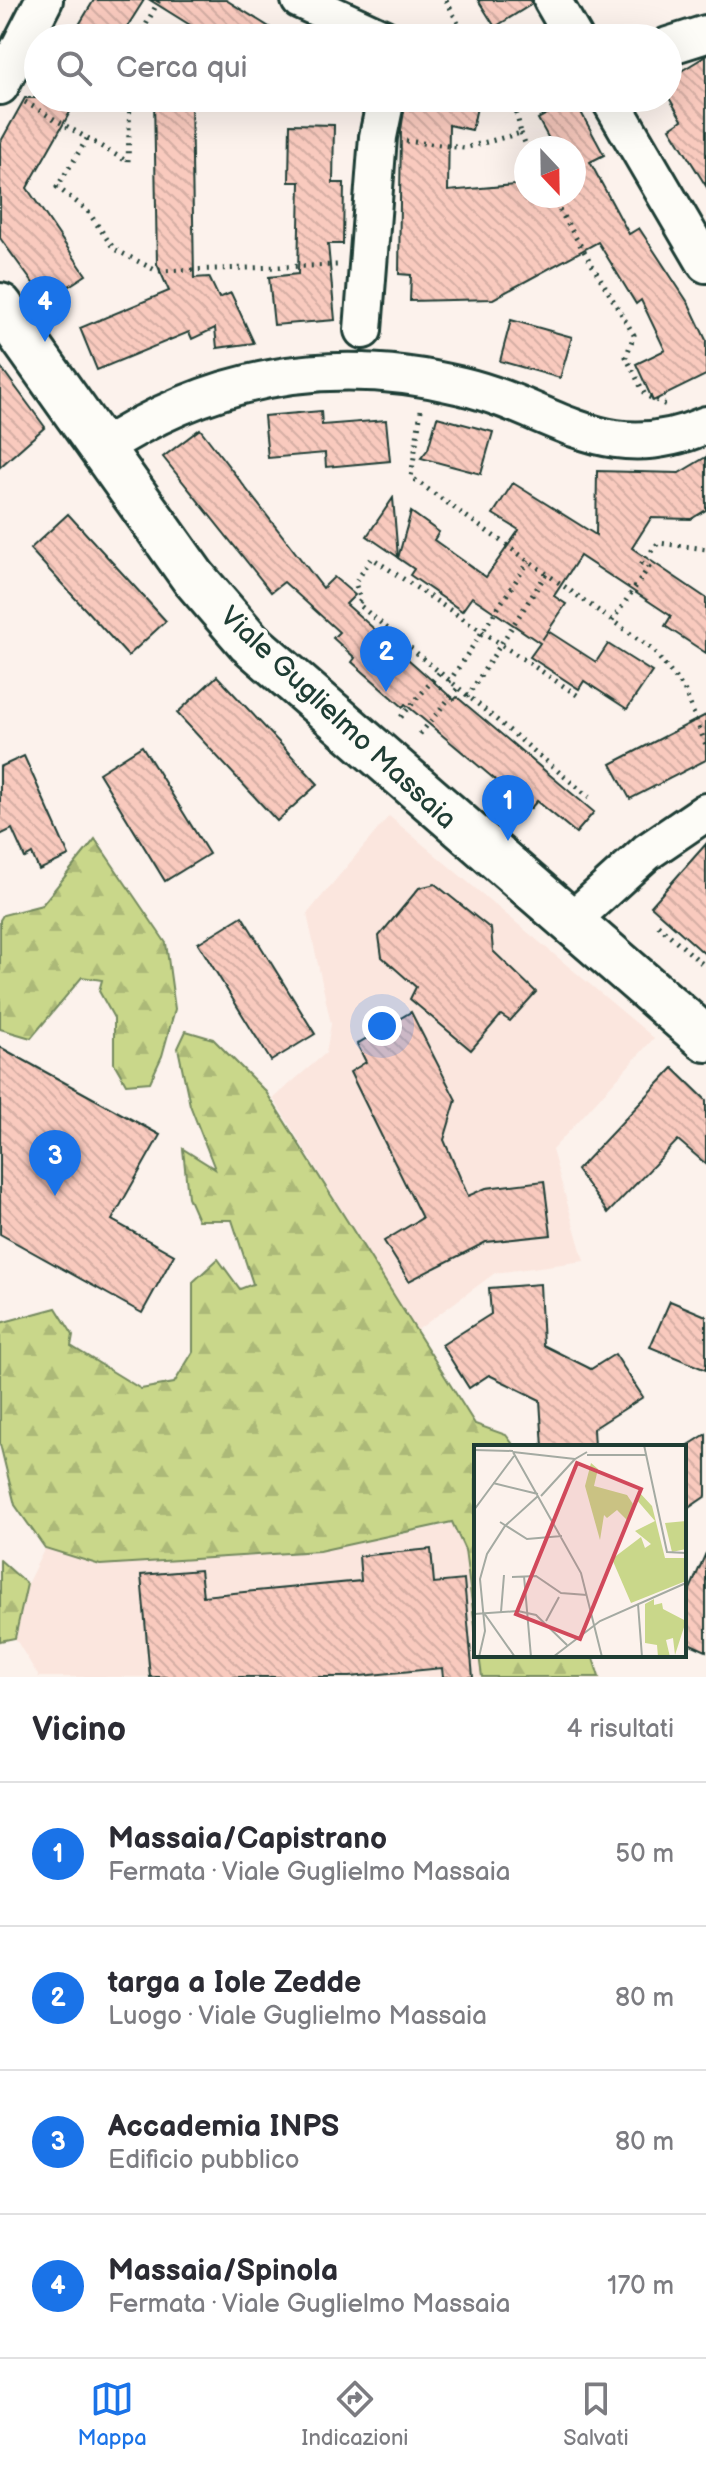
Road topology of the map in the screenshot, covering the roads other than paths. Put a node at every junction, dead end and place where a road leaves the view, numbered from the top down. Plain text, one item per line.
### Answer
1 (44, 0) edge
2 (300, 0) edge
3 (552, 0) edge
4 (36, 24) edge
5 (352, 24) edge
6 (566, 24) edge
7 (706, 34) edge
8 (682, 42) edge
9 (24, 59) edge
10 (12, 94) edge
11 (383, 112) edge
12 (617, 112) edge
13 (706, 264) edge
14 (0, 306) edge
15 (363, 330) dead end
16 (706, 425) edge
17 (101, 449) junction
18 (706, 812) edge
19 (571, 921) junction
20 (706, 1039) edge

1 - 4 street
2 - 5 street
3 - 6 street
7 - 8 street
9 - 10 street
11 - 15 street
12 - 13 street
14 - 17 street, Viale Guglielmo Massaia
16 - 17 street
17 - 19 street, Viale Guglielmo Massaia
18 - 19 street
19 - 20 street, Viale Guglielmo Massaia

